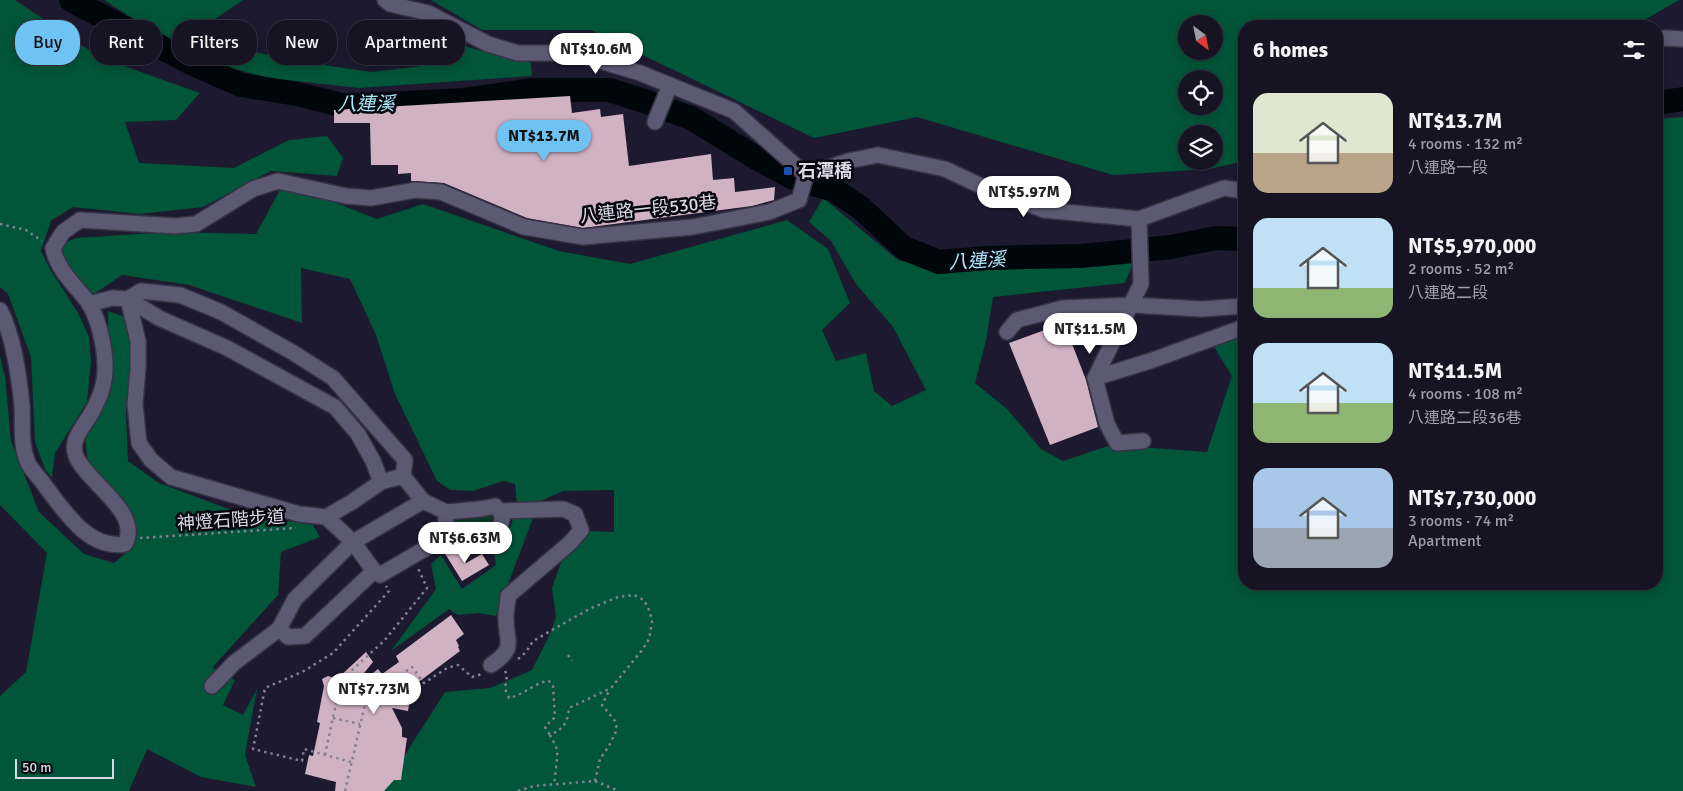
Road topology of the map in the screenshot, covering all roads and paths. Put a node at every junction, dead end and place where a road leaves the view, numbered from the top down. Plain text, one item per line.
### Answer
1 (385, 0) edge
2 (1663, 39) edge
3 (1683, 39) edge
4 (670, 85) junction
5 (655, 122) dead end
6 (806, 175) junction
7 (1238, 190) edge
8 (1138, 219) junction
9 (0, 224) edge
10 (53, 248) junction
11 (128, 299) junction
12 (89, 304) junction
13 (1130, 305) junction
14 (1238, 306) edge
15 (0, 310) edge
16 (1238, 329) edge
17 (1007, 332) dead end
18 (1095, 378) junction
19 (1143, 441) dead end
20 (403, 476) junction
21 (381, 482) junction
22 (423, 501) junction
23 (446, 512) junction
24 (500, 512) junction
25 (326, 517) junction
26 (296, 528) dead end
27 (445, 537) junction
28 (128, 539) junction
29 (353, 542) junction
30 (412, 556) junction
31 (377, 573) junction
32 (634, 591) dead end
33 (634, 595) junction
34 (279, 629) junction
35 (568, 655) dead end
36 (572, 661) dead end
37 (512, 664) dead end
38 (492, 670) junction
39 (212, 686) dead end
40 (611, 688) junction
41 (333, 718) junction
42 (360, 724) junction
43 (550, 735) junction
44 (325, 755) junction
45 (350, 762) junction
46 (595, 782) junction
47 (554, 784) junction
48 (345, 791) edge
49 (518, 791) edge
50 (619, 791) edge

1 - 4 street
2 - 3 street
4 - 5 street
4 - 6 street
6 - 8 street
6 - 10 street, 八連路一段530巷
7 - 8 street
8 - 13 street
9 - 10 path
10 - 12 street
11 - 12 street
11 - 20 street
11 - 21 street
11 - 25 street
12 - 28 street
13 - 14 street
13 - 17 street
13 - 18 street
15 - 28 street
16 - 18 street
18 - 19 street
20 - 21 street
20 - 22 street
21 - 25 street
22 - 23 street
22 - 29 street
23 - 24 street
23 - 27 street
24 - 27 street
24 - 38 street
25 - 29 street
26 - 28 path, 神燈石階步道
27 - 30 street
29 - 31 street
29 - 34 street
30 - 31 street
30 - 41 path
31 - 34 street
31 - 44 path
32 - 33 path
33 - 37 path
33 - 40 path
34 - 39 street
35 - 36 path
38 - 42 path
38 - 43 path
40 - 43 path
40 - 46 path
41 - 42 path
41 - 44 path
42 - 45 path
43 - 47 path
44 - 45 path
45 - 48 path
46 - 47 path
46 - 50 path
47 - 49 path

